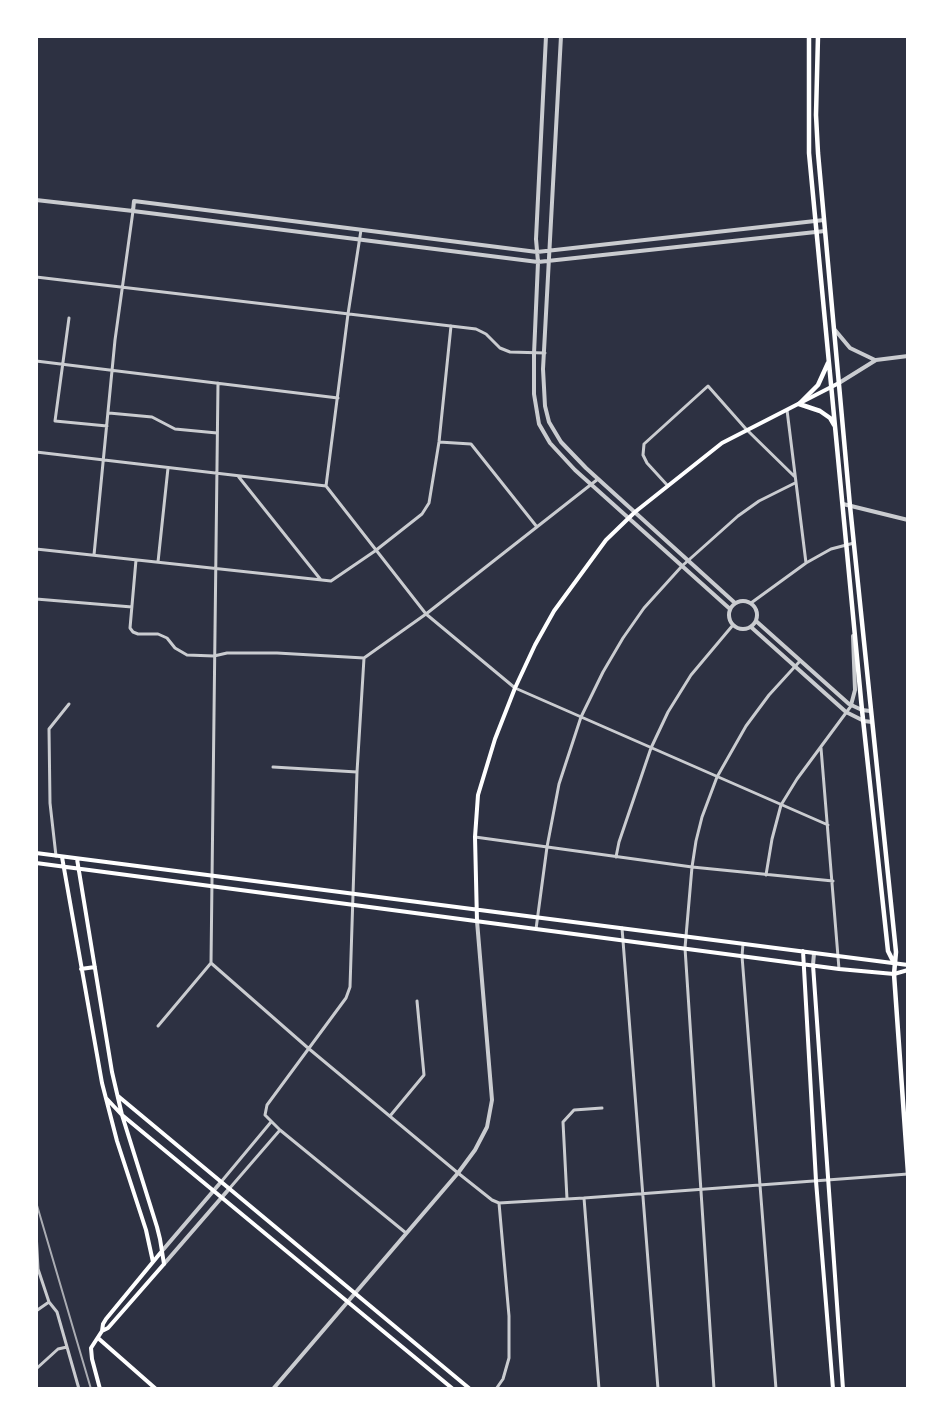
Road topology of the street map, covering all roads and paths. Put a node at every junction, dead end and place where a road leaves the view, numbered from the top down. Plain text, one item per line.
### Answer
1 (546, 36) edge
2 (561, 36) edge
3 (809, 36) edge
4 (818, 36) edge
5 (36, 200) edge
6 (133, 211) junction
7 (824, 220) junction
8 (816, 221) junction
9 (362, 229) junction
10 (825, 231) junction
11 (817, 232) junction
12 (360, 240) junction
13 (537, 252) junction
14 (551, 252) junction
15 (538, 262) junction
16 (550, 262) junction
17 (36, 277) edge
18 (122, 287) junction
19 (348, 314) junction
20 (69, 318) dead end
21 (451, 326) junction
22 (835, 330) junction
23 (545, 353) junction
24 (534, 354) junction
25 (829, 354) junction
26 (908, 356) edge
27 (876, 360) junction
28 (36, 362) edge
29 (63, 365) junction
30 (112, 371) junction
31 (839, 382) junction
32 (218, 383) junction
33 (832, 387) junction
34 (338, 398) junction
35 (799, 404) junction
36 (787, 410) junction
37 (108, 413) junction
38 (107, 426) junction
39 (746, 429) junction
40 (836, 429) junction
41 (217, 433) junction
42 (439, 442) junction
43 (36, 452) edge
44 (103, 460) junction
45 (168, 468) junction
46 (218, 474) junction
47 (238, 476) junction
48 (794, 476) junction
49 (598, 479) junction
50 (795, 483) junction
51 (592, 485) junction
52 (326, 486) junction
53 (668, 486) junction
54 (843, 504) junction
55 (850, 506) junction
56 (635, 512) junction
57 (628, 518) junction
58 (908, 520) edge
59 (537, 526) junction
60 (847, 543) junction
61 (854, 543) junction
62 (36, 549) edge
63 (375, 551) junction
64 (94, 555) junction
65 (136, 560) junction
66 (688, 560) junction
67 (158, 562) junction
68 (806, 563) junction
69 (682, 566) junction
70 (217, 568) junction
71 (321, 580) junction
72 (36, 599) edge
73 (735, 603) junction
74 (751, 603) junction
75 (132, 607) junction
76 (730, 609) junction
77 (426, 614) junction
78 (756, 621) junction
79 (854, 623) junction
80 (733, 625) junction
81 (751, 627) junction
82 (214, 656) junction
83 (364, 658) junction
84 (800, 661) junction
85 (795, 667) junction
86 (515, 688) junction
87 (69, 704) dead end
88 (851, 706) junction
89 (862, 710) junction
90 (870, 711) junction
91 (846, 712) junction
92 (581, 717) junction
93 (864, 721) junction
94 (872, 722) junction
95 (651, 748) junction
96 (821, 748) junction
97 (273, 767) dead end
98 (357, 771) junction
99 (717, 777) junction
100 (781, 805) junction
101 (828, 825) junction
102 (475, 837) junction
103 (547, 848) junction
104 (36, 853) edge
105 (56, 856) junction
106 (62, 857) junction
107 (616, 857) junction
108 (77, 859) junction
109 (36, 863) edge
110 (63, 867) junction
111 (692, 867) junction
112 (78, 869) junction
113 (766, 875) junction
114 (212, 876) junction
115 (833, 881) junction
116 (212, 886) junction
117 (354, 894) junction
118 (353, 905) junction
119 (476, 910) junction
120 (538, 917) junction
121 (477, 921) junction
122 (622, 928) junction
123 (536, 929) junction
124 (685, 936) junction
125 (623, 940) junction
126 (743, 944) junction
127 (685, 948) junction
128 (803, 951) junction
129 (814, 952) junction
130 (742, 956) junction
131 (838, 956) junction
132 (211, 963) junction
133 (894, 963) junction
134 (803, 964) junction
135 (813, 965) junction
136 (908, 965) edge
137 (95, 967) junction
138 (81, 969) junction
139 (839, 969) junction
140 (908, 970) edge
141 (894, 974) junction
142 (417, 1001) dead end
143 (158, 1026) dead end
144 (308, 1048) junction
145 (118, 1096) junction
146 (106, 1098) junction
147 (602, 1108) dead end
148 (122, 1115) junction
149 (390, 1116) junction
150 (271, 1122) junction
151 (280, 1130) junction
152 (458, 1173) junction
153 (908, 1174) edge
154 (829, 1180) junction
155 (221, 1182) junction
156 (816, 1182) junction
157 (760, 1185) junction
158 (229, 1189) junction
159 (702, 1189) junction
160 (213, 1191) junction
161 (643, 1193) junction
162 (222, 1198) junction
163 (584, 1198) junction
164 (567, 1199) junction
165 (499, 1203) junction
166 (36, 1232) edge
167 (406, 1233) junction
168 (162, 1251) junction
169 (153, 1262) junction
170 (164, 1264) junction
171 (37, 1269) edge
172 (356, 1294) junction
173 (49, 1302) junction
174 (348, 1302) junction
175 (36, 1311) edge
176 (102, 1331) junction
177 (98, 1338) junction
178 (67, 1347) junction
179 (36, 1369) edge
180 (79, 1389) edge
181 (100, 1389) edge
182 (156, 1389) edge
183 (273, 1389) edge
184 (453, 1389) edge
185 (470, 1389) edge
186 (496, 1389) edge
187 (599, 1389) edge
188 (658, 1389) edge
189 (714, 1389) edge
190 (776, 1389) edge
191 (833, 1389) edge
192 (843, 1389) edge

1 - 13 street
2 - 14 street
3 - 8 highway
4 - 7 highway
5 - 6 street
6 - 9 street
6 - 12 street
6 - 18 street
7 - 8 street
7 - 10 highway
8 - 11 highway
8 - 14 street
9 - 12 street
9 - 13 street
10 - 11 street
10 - 22 highway
11 - 16 street
11 - 25 highway
12 - 15 street
12 - 19 street
13 - 14 street
13 - 15 street
14 - 16 street
15 - 16 street
15 - 24 street
16 - 23 street
17 - 18 street
18 - 19 street
18 - 30 street
19 - 21 street
19 - 34 street
20 - 29 street
21 - 24 street
21 - 42 street
22 - 27 street
22 - 31 highway
23 - 24 street
23 - 49 street
24 - 51 street
25 - 33 highway
25 - 35 highway
26 - 27 street
27 - 31 street
28 - 29 street
29 - 30 street
29 - 38 street
30 - 32 street
30 - 37 street
31 - 33 main road
31 - 55 highway
32 - 34 street
32 - 41 street
33 - 35 main road
33 - 40 highway
34 - 52 street
35 - 36 main road
35 - 40 highway
36 - 39 main road
36 - 48 street
37 - 38 street
37 - 41 street
38 - 44 street
39 - 48 street
39 - 53 main road
39 - 53 street
40 - 54 highway
41 - 46 street
42 - 59 street
42 - 63 street
43 - 44 street
44 - 45 street
44 - 64 street
45 - 46 street
45 - 67 street
46 - 47 street
46 - 70 street
47 - 52 street
47 - 71 street
48 - 50 street
49 - 51 street
49 - 56 street
50 - 66 street
50 - 68 street
51 - 57 street
51 - 59 street
52 - 63 street
53 - 56 main road
54 - 55 street
54 - 60 highway
55 - 58 street
55 - 61 highway
56 - 57 main road
56 - 66 street
57 - 69 street
57 - 86 main road
59 - 77 street
60 - 61 street
60 - 68 street
60 - 79 highway
61 - 90 highway
62 - 64 street
63 - 71 street
63 - 77 street
64 - 65 street
65 - 67 street
65 - 75 street
66 - 69 street
66 - 73 street
67 - 70 street
68 - 74 street
69 - 76 street
69 - 92 street
70 - 71 street
70 - 82 street
72 - 75 street
73 - 74 street
73 - 76 street
74 - 78 street
75 - 82 street
76 - 80 street
77 - 83 street
77 - 86 street
78 - 81 street
78 - 84 street
79 - 88 street
79 - 89 highway
80 - 81 street
80 - 95 street
81 - 85 street
82 - 83 street
82 - 114 street
83 - 98 street
84 - 85 street
84 - 88 street
85 - 91 street
85 - 99 street
86 - 92 street
86 - 102 main road
87 - 105 street
88 - 89 street
88 - 91 street
89 - 90 street
89 - 93 highway
90 - 94 highway
91 - 93 street
91 - 96 street
92 - 95 street
92 - 103 street
93 - 94 street
93 - 133 highway
94 - 133 highway
95 - 99 street
95 - 107 street
96 - 100 street
96 - 101 street
97 - 98 street
98 - 117 street
99 - 100 street
99 - 111 street
100 - 101 street
100 - 113 street
101 - 115 street
102 - 103 street
102 - 119 main road
103 - 107 street
103 - 120 street
104 - 105 main road
105 - 106 main road
106 - 108 main road
106 - 110 main road
107 - 111 street
108 - 112 main road
108 - 114 main road
109 - 110 main road
110 - 112 main road
110 - 138 main road
111 - 113 street
111 - 124 street
112 - 116 main road
112 - 137 main road
113 - 115 street
114 - 116 street
114 - 117 main road
115 - 131 street
116 - 118 main road
116 - 132 street
117 - 118 street
117 - 119 main road
118 - 121 main road
118 - 144 street
119 - 120 main road
119 - 121 main road
120 - 122 main road
120 - 123 street
121 - 123 main road
121 - 152 street
122 - 124 main road
122 - 125 street
123 - 125 main road
124 - 126 main road
124 - 127 street
125 - 127 main road
125 - 161 street
126 - 128 main road
126 - 130 street
127 - 130 main road
127 - 159 street
128 - 129 main road
128 - 134 main road
129 - 131 main road
129 - 135 street
130 - 134 main road
130 - 157 street
131 - 133 main road
131 - 139 street
132 - 143 street
132 - 144 street
133 - 136 main road
133 - 141 highway
134 - 135 main road
134 - 156 main road
135 - 139 main road
135 - 154 main road
137 - 138 main road
137 - 145 main road
138 - 146 main road
139 - 141 main road
140 - 141 main road
141 - 153 highway
142 - 149 street
144 - 149 street
144 - 150 street
145 - 148 main road
145 - 155 main road
146 - 148 main road
146 - 169 main road
147 - 164 street
148 - 160 main road
148 - 168 main road
149 - 152 street
150 - 151 street
150 - 155 street
151 - 158 street
151 - 167 street
152 - 165 street
152 - 167 street
153 - 154 street
154 - 156 street
154 - 192 main road
155 - 158 main road
155 - 160 street
156 - 157 street
156 - 191 main road
157 - 159 street
157 - 190 street
158 - 162 street
158 - 172 main road
159 - 161 street
159 - 189 street
160 - 162 main road
160 - 168 street
161 - 163 street
161 - 188 street
162 - 170 street
162 - 174 main road
163 - 164 street
163 - 187 street
164 - 165 street
165 - 186 street
166 - 171 street
167 - 172 street
168 - 169 main road
168 - 170 main road
169 - 176 main road
170 - 176 main road
171 - 173 street
172 - 174 street
172 - 185 main road
173 - 175 street
173 - 178 street
174 - 183 street
174 - 184 main road
176 - 177 main road
177 - 181 main road
177 - 182 main road
178 - 179 street
178 - 180 street

